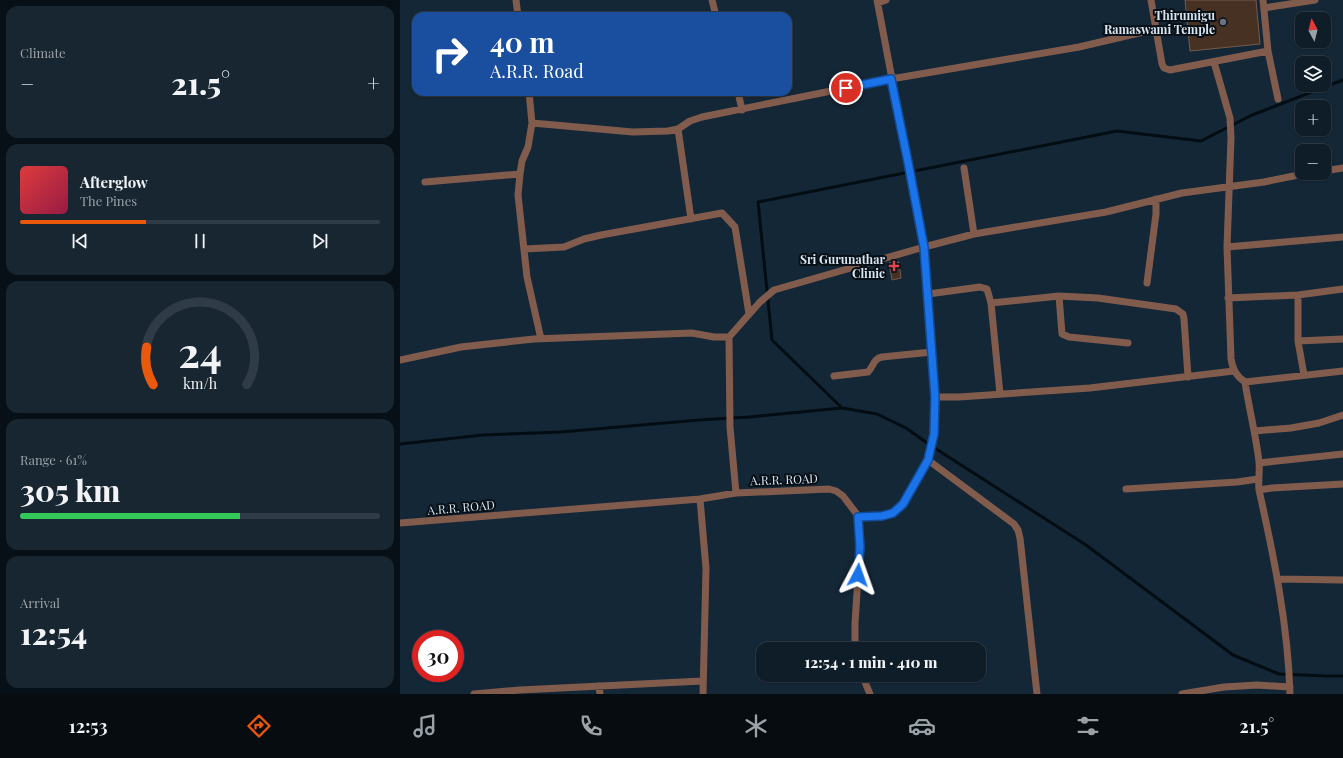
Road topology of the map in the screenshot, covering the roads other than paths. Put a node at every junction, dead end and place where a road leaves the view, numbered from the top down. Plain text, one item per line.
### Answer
1 (516, 0) edge
2 (712, 0) edge
3 (886, 0) edge
4 (1151, 0) edge
5 (1263, 0) edge
6 (1315, 0) edge
7 (877, 2) edge
8 (1264, 8) junction
9 (518, 12) edge
10 (715, 12) edge
11 (1156, 29) junction
12 (1268, 51) junction
13 (1214, 62) junction
14 (891, 79) junction
15 (529, 96) edge
16 (739, 96) edge
17 (1278, 99) dead end
18 (742, 110) junction
19 (532, 123) junction
20 (678, 129) junction
21 (964, 168) dead end
22 (1343, 168) edge
23 (1331, 170) edge
24 (520, 174) junction
25 (1295, 175) edge
26 (425, 182) dead end
27 (1228, 187) junction
28 (1156, 200) junction
29 (691, 219) junction
30 (974, 234) junction
31 (1343, 237) edge
32 (924, 247) junction
33 (1227, 247) junction
34 (524, 249) junction
35 (1147, 283) dead end
36 (1343, 289) edge
37 (928, 294) junction
38 (1298, 295) junction
39 (1059, 296) junction
40 (1228, 298) junction
41 (991, 303) junction
42 (749, 314) junction
43 (729, 337) junction
44 (541, 339) junction
45 (1343, 339) edge
46 (1298, 341) junction
47 (1128, 343) dead end
48 (932, 352) junction
49 (400, 360) edge
50 (1234, 370) junction
51 (1343, 371) edge
52 (1304, 375) junction
53 (834, 376) dead end
54 (1188, 377) junction
55 (1245, 382) junction
56 (1000, 394) junction
57 (935, 397) junction
58 (1343, 415) edge
59 (1254, 431) junction
60 (1343, 454) edge
61 (928, 457) junction
62 (1259, 464) junction
63 (1258, 479) junction
64 (1343, 484) edge
65 (1126, 489) dead end
66 (1259, 490) junction
67 (736, 492) junction
68 (700, 499) junction
69 (858, 517) junction
70 (400, 524) edge
71 (1278, 579) junction
72 (1343, 580) edge
73 (855, 642) edge
74 (702, 681) junction
75 (865, 682) edge
76 (599, 686) junction
77 (1290, 688) edge
78 (520, 692) edge
79 (474, 694) edge
80 (600, 694) edge
81 (703, 694) edge
82 (870, 694) edge
83 (1037, 694) edge
84 (1182, 694) edge

1 - 9 street
2 - 10 street
3 - 7 street
4 - 11 street
5 - 8 street
6 - 8 street
7 - 14 street
8 - 12 street
11 - 13 street
11 - 14 street
12 - 13 street
12 - 17 street
13 - 27 street
14 - 18 street
14 - 32 street
15 - 19 street
16 - 18 street
18 - 20 street
19 - 20 street
19 - 24 street
20 - 29 street
21 - 30 street
22 - 23 street
24 - 26 street
24 - 34 street
25 - 27 street
27 - 28 street
27 - 33 street
28 - 30 street
28 - 35 street
29 - 34 street
29 - 42 street
30 - 32 street
31 - 33 street
32 - 37 street
32 - 42 street
33 - 40 street
34 - 44 street
36 - 38 street
37 - 41 street
37 - 48 street
38 - 40 street
38 - 46 street
39 - 41 street
39 - 47 street
39 - 54 street
40 - 50 street
41 - 56 street
42 - 43 street
43 - 44 street
43 - 67 street
44 - 49 street
45 - 46 street
46 - 52 street
48 - 53 street
48 - 57 street
50 - 54 street
50 - 55 street
51 - 52 street
52 - 55 street
54 - 56 street
55 - 59 street
56 - 57 street
57 - 61 street
58 - 59 street
59 - 62 street
60 - 62 street
61 - 69 street
61 - 83 street
62 - 63 street
63 - 65 street
63 - 66 street
64 - 66 street
66 - 71 street
67 - 68 street, A.R.R. ROAD
67 - 69 street, A.R.R. ROAD
68 - 70 street, A.R.R. ROAD
68 - 74 street
69 - 73 street
71 - 72 street
71 - 77 street
74 - 76 street
74 - 81 street
75 - 82 street
76 - 78 street
76 - 80 street
77 - 84 street
78 - 79 street

